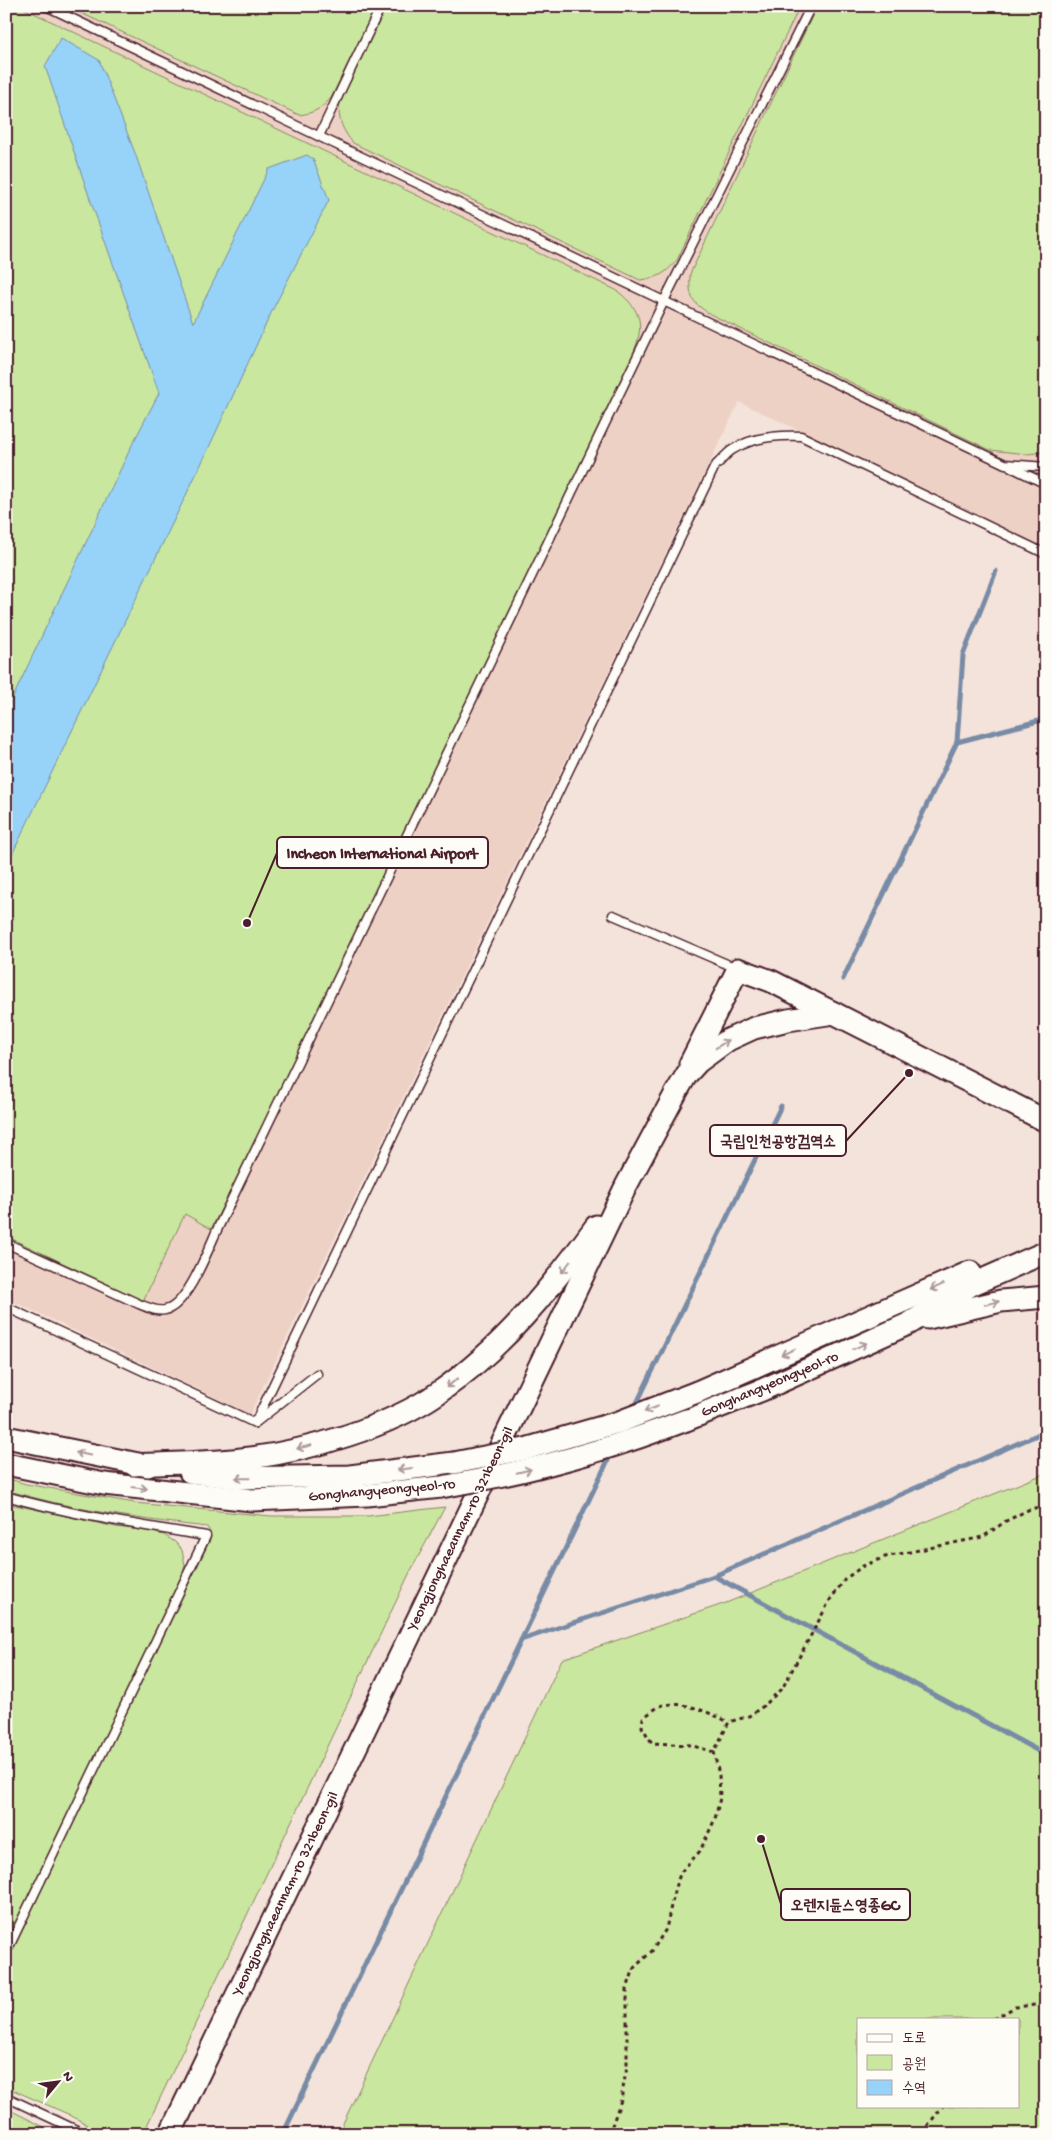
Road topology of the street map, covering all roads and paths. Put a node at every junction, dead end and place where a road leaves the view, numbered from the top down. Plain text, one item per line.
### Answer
1 (46, 6) edge
2 (381, 6) edge
3 (811, 6) edge
4 (319, 136) junction
5 (663, 303) junction
6 (1005, 464) junction
7 (1046, 467) edge
8 (1046, 484) edge
9 (1046, 554) edge
10 (614, 915) dead end
11 (738, 969) junction
12 (834, 1013) junction
13 (677, 1091) junction
14 (1046, 1121) edge
15 (626, 1186) junction
16 (1046, 1239) edge
17 (6, 1243) edge
18 (1046, 1252) edge
19 (1046, 1297) edge
20 (6, 1307) edge
21 (910, 1323) junction
22 (316, 1374) dead end
23 (255, 1424) junction
24 (6, 1437) edge
25 (6, 1464) edge
26 (134, 1465) junction
27 (6, 1496) edge
28 (1046, 1506) edge
29 (729, 1722) junction
30 (714, 1752) junction
31 (6, 1953) edge
32 (1046, 2004) edge
33 (996, 2018) edge
34 (6, 2097) edge
35 (941, 2108) edge
36 (85, 2134) edge
37 (170, 2134) edge
38 (609, 2134) edge
39 (924, 2134) edge

1 - 4 lane
2 - 4 lane
3 - 5 lane
4 - 5 lane
5 - 6 lane
5 - 17 lane
6 - 7 lane
6 - 8 lane
9 - 23 lane
10 - 11 lane
11 - 12 street
11 - 13 street
13 -> 12 street, Yeongjonghaeannam-ro 321beon-gil
12 - 14 street
13 - 15 street, Yeongjonghaeannam-ro 321beon-gil
15 -> 26 street
15 - 37 street, Yeongjonghaeannam-ro 321beon-gil
16 -> 26 street, Gonghangyeongyeol-ro, bridge
18 - 21 street
21 -> 19 street
20 - 23 lane
25 -> 21 street, Gonghangyeongyeol-ro, bridge
22 - 23 lane
26 -> 24 street, Gonghangyeongyeol-ro
27 - 31 lane
28 - 29 path
29 - 30 path
29 - 30 path
30 - 38 path
32 - 33 path
34 - 36 lane
35 - 39 path

